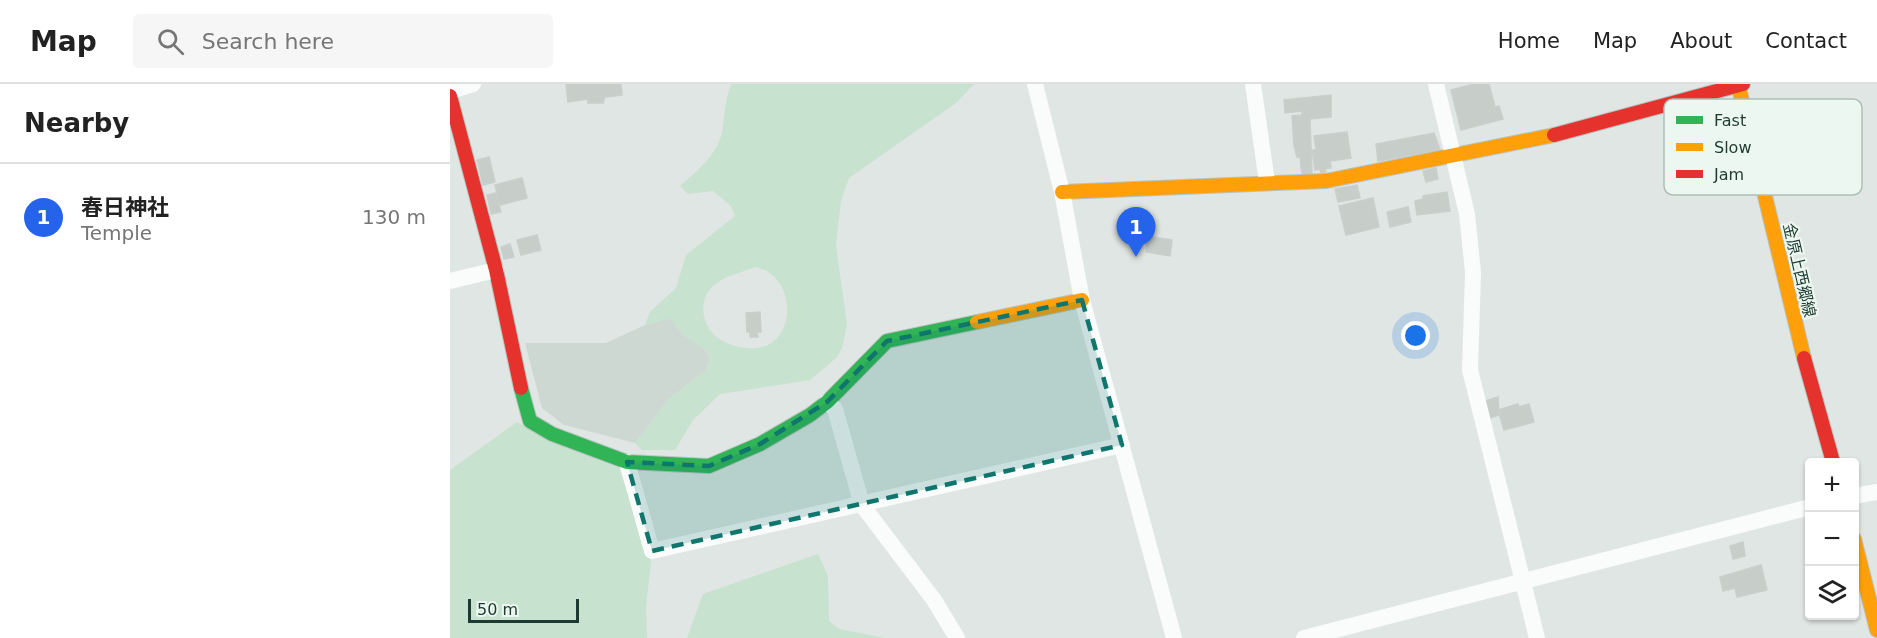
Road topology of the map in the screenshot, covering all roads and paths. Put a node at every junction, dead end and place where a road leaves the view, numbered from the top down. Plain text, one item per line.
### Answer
1 (473, 84) edge
2 (1035, 84) edge
3 (1253, 84) edge
4 (1436, 84) edge
5 (1740, 84) edge
6 (450, 91) edge
7 (450, 96) edge
8 (1687, 99) edge
9 (1743, 99) edge
10 (1664, 105) edge
11 (1453, 155) junction
12 (1267, 182) junction
13 (1062, 192) junction
14 (1766, 195) edge
15 (496, 270) junction
16 (450, 281) edge
17 (1082, 300) junction
18 (827, 402) junction
19 (1122, 445) junction
20 (1832, 458) edge
21 (627, 462) junction
22 (1877, 492) edge
23 (1859, 495) edge
24 (862, 505) junction
25 (1805, 508) edge
26 (1859, 559) edge
27 (1521, 582) junction
28 (1877, 630) edge
29 (957, 638) edge
30 (1174, 638) edge
31 (1304, 638) edge
32 (1536, 638) edge

1 - 6 street
2 - 13 street
3 - 12 street
4 - 11 street
5 - 8 street
5 - 9 street, 金原上西郷線
7 - 15 street
10 - 11 street
11 - 12 street
11 - 27 street
12 - 13 street
13 - 17 street
14 - 20 street, 金原上西郷線
15 - 16 street
15 - 21 street
17 - 18 street
17 - 19 street
18 - 21 street
18 - 24 street
19 - 24 street
19 - 30 street
21 - 24 street
22 - 23 street
24 - 29 street
25 - 27 street
26 - 28 street
27 - 31 street
27 - 32 street

